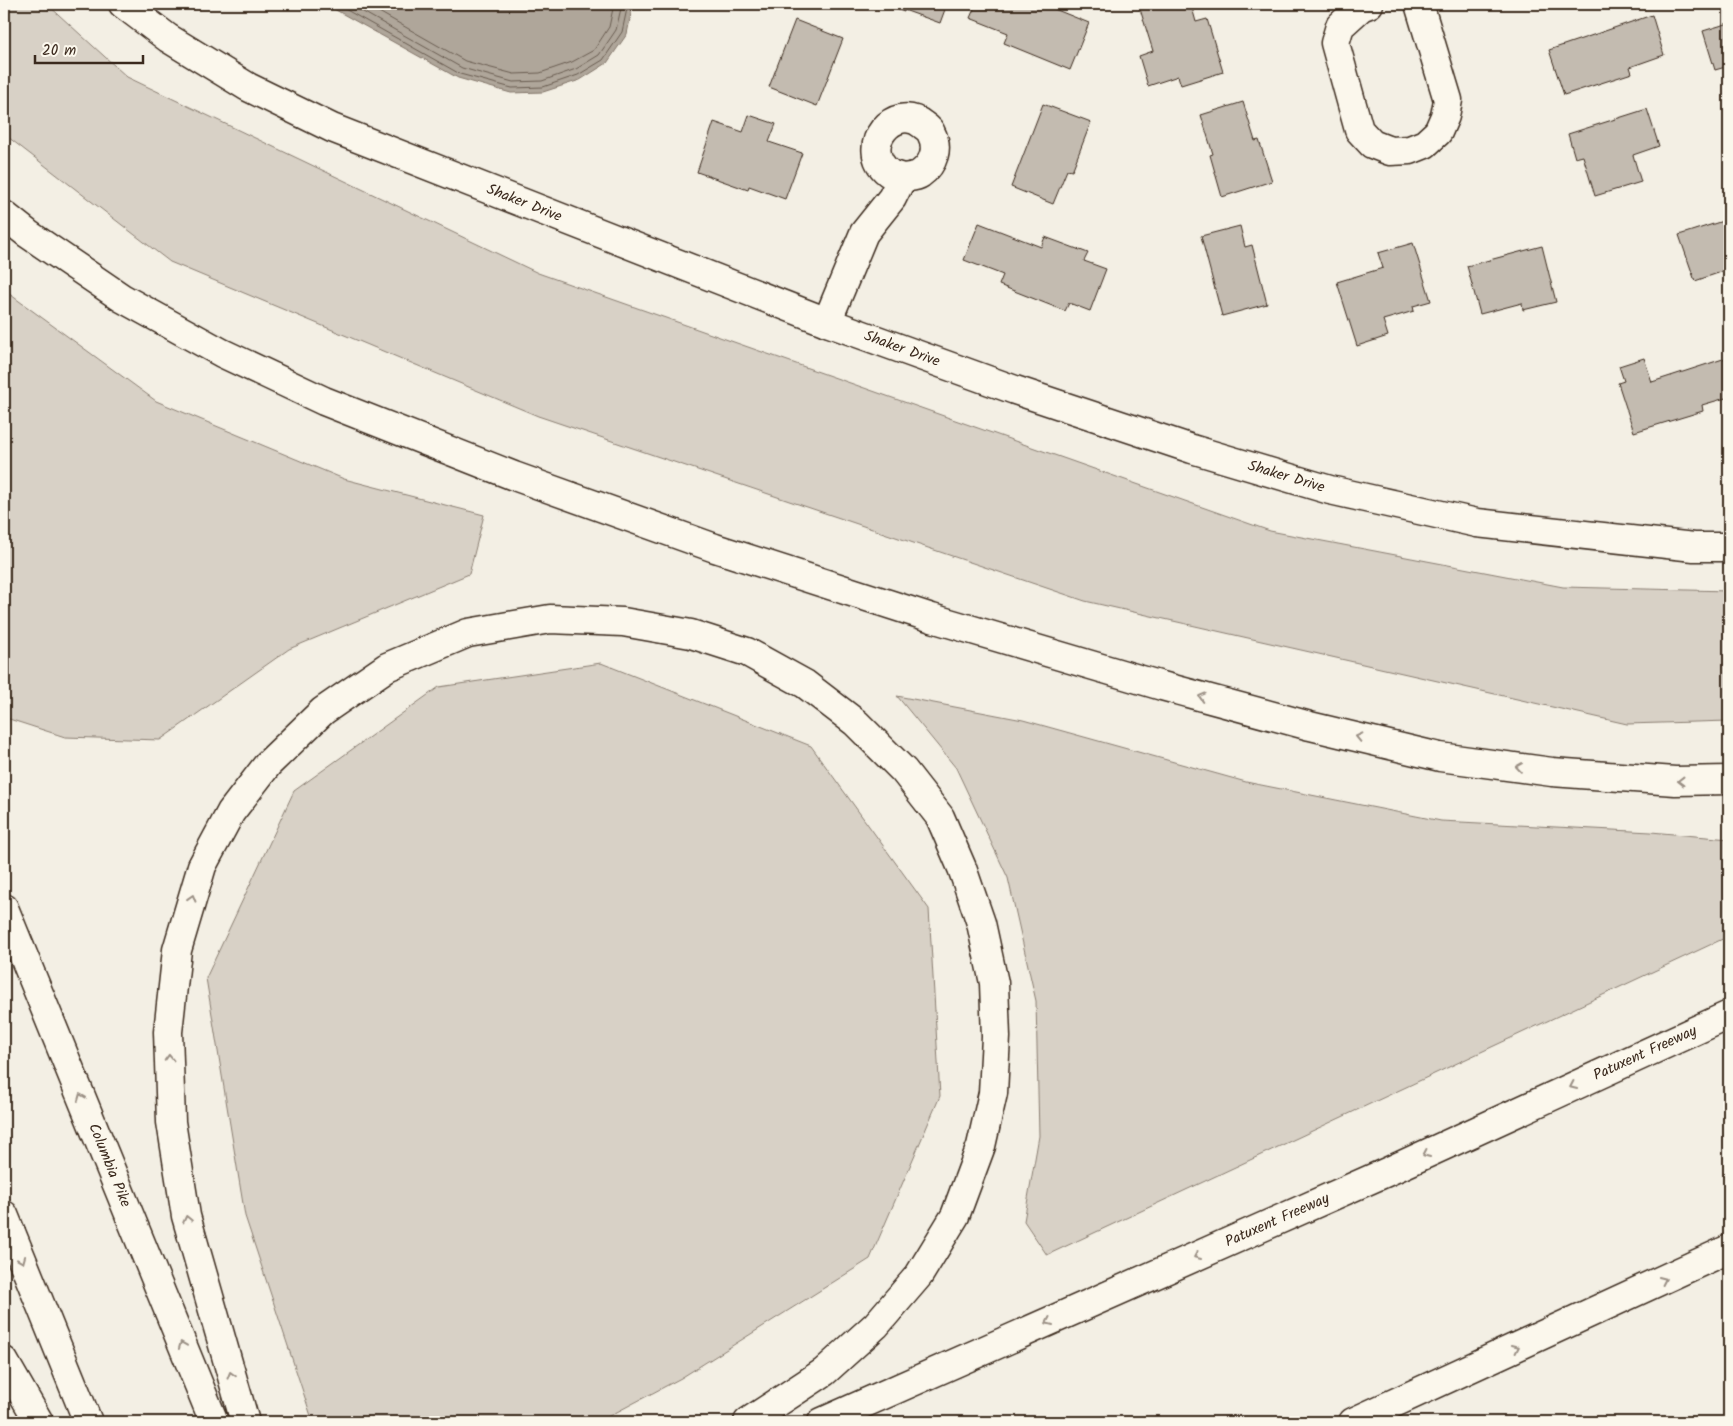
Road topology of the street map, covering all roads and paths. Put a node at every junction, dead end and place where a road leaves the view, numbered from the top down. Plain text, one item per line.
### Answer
1 (123, 4) edge
2 (1369, 4) edge
3 (1419, 4) edge
4 (902, 178) dead end
5 (4, 215) edge
6 (827, 322) junction
7 (1729, 547) edge
8 (1729, 780) edge
9 (4, 908) edge
10 (1729, 1015) edge
11 (4, 1215) edge
12 (1729, 1249) edge
13 (4, 1361) edge
14 (1472, 1368) junction
15 (39, 1422) edge
16 (88, 1422) edge
17 (214, 1422) edge
18 (245, 1422) edge
19 (748, 1422) edge
20 (822, 1422) edge
21 (1353, 1422) edge
22 (1371, 1422) edge

1 - 6 main road, Shaker Drive
2 - 3 main road
4 - 6 main road
8 -> 5 main road
6 - 7 main road, Shaker Drive
17 -> 9 main road, Columbia Pike
10 -> 20 main road, Patuxent Freeway
11 -> 16 main road
14 -> 12 main road
13 - 15 main road
14 - 21 main road
14 - 22 main road
18 -> 19 main road

